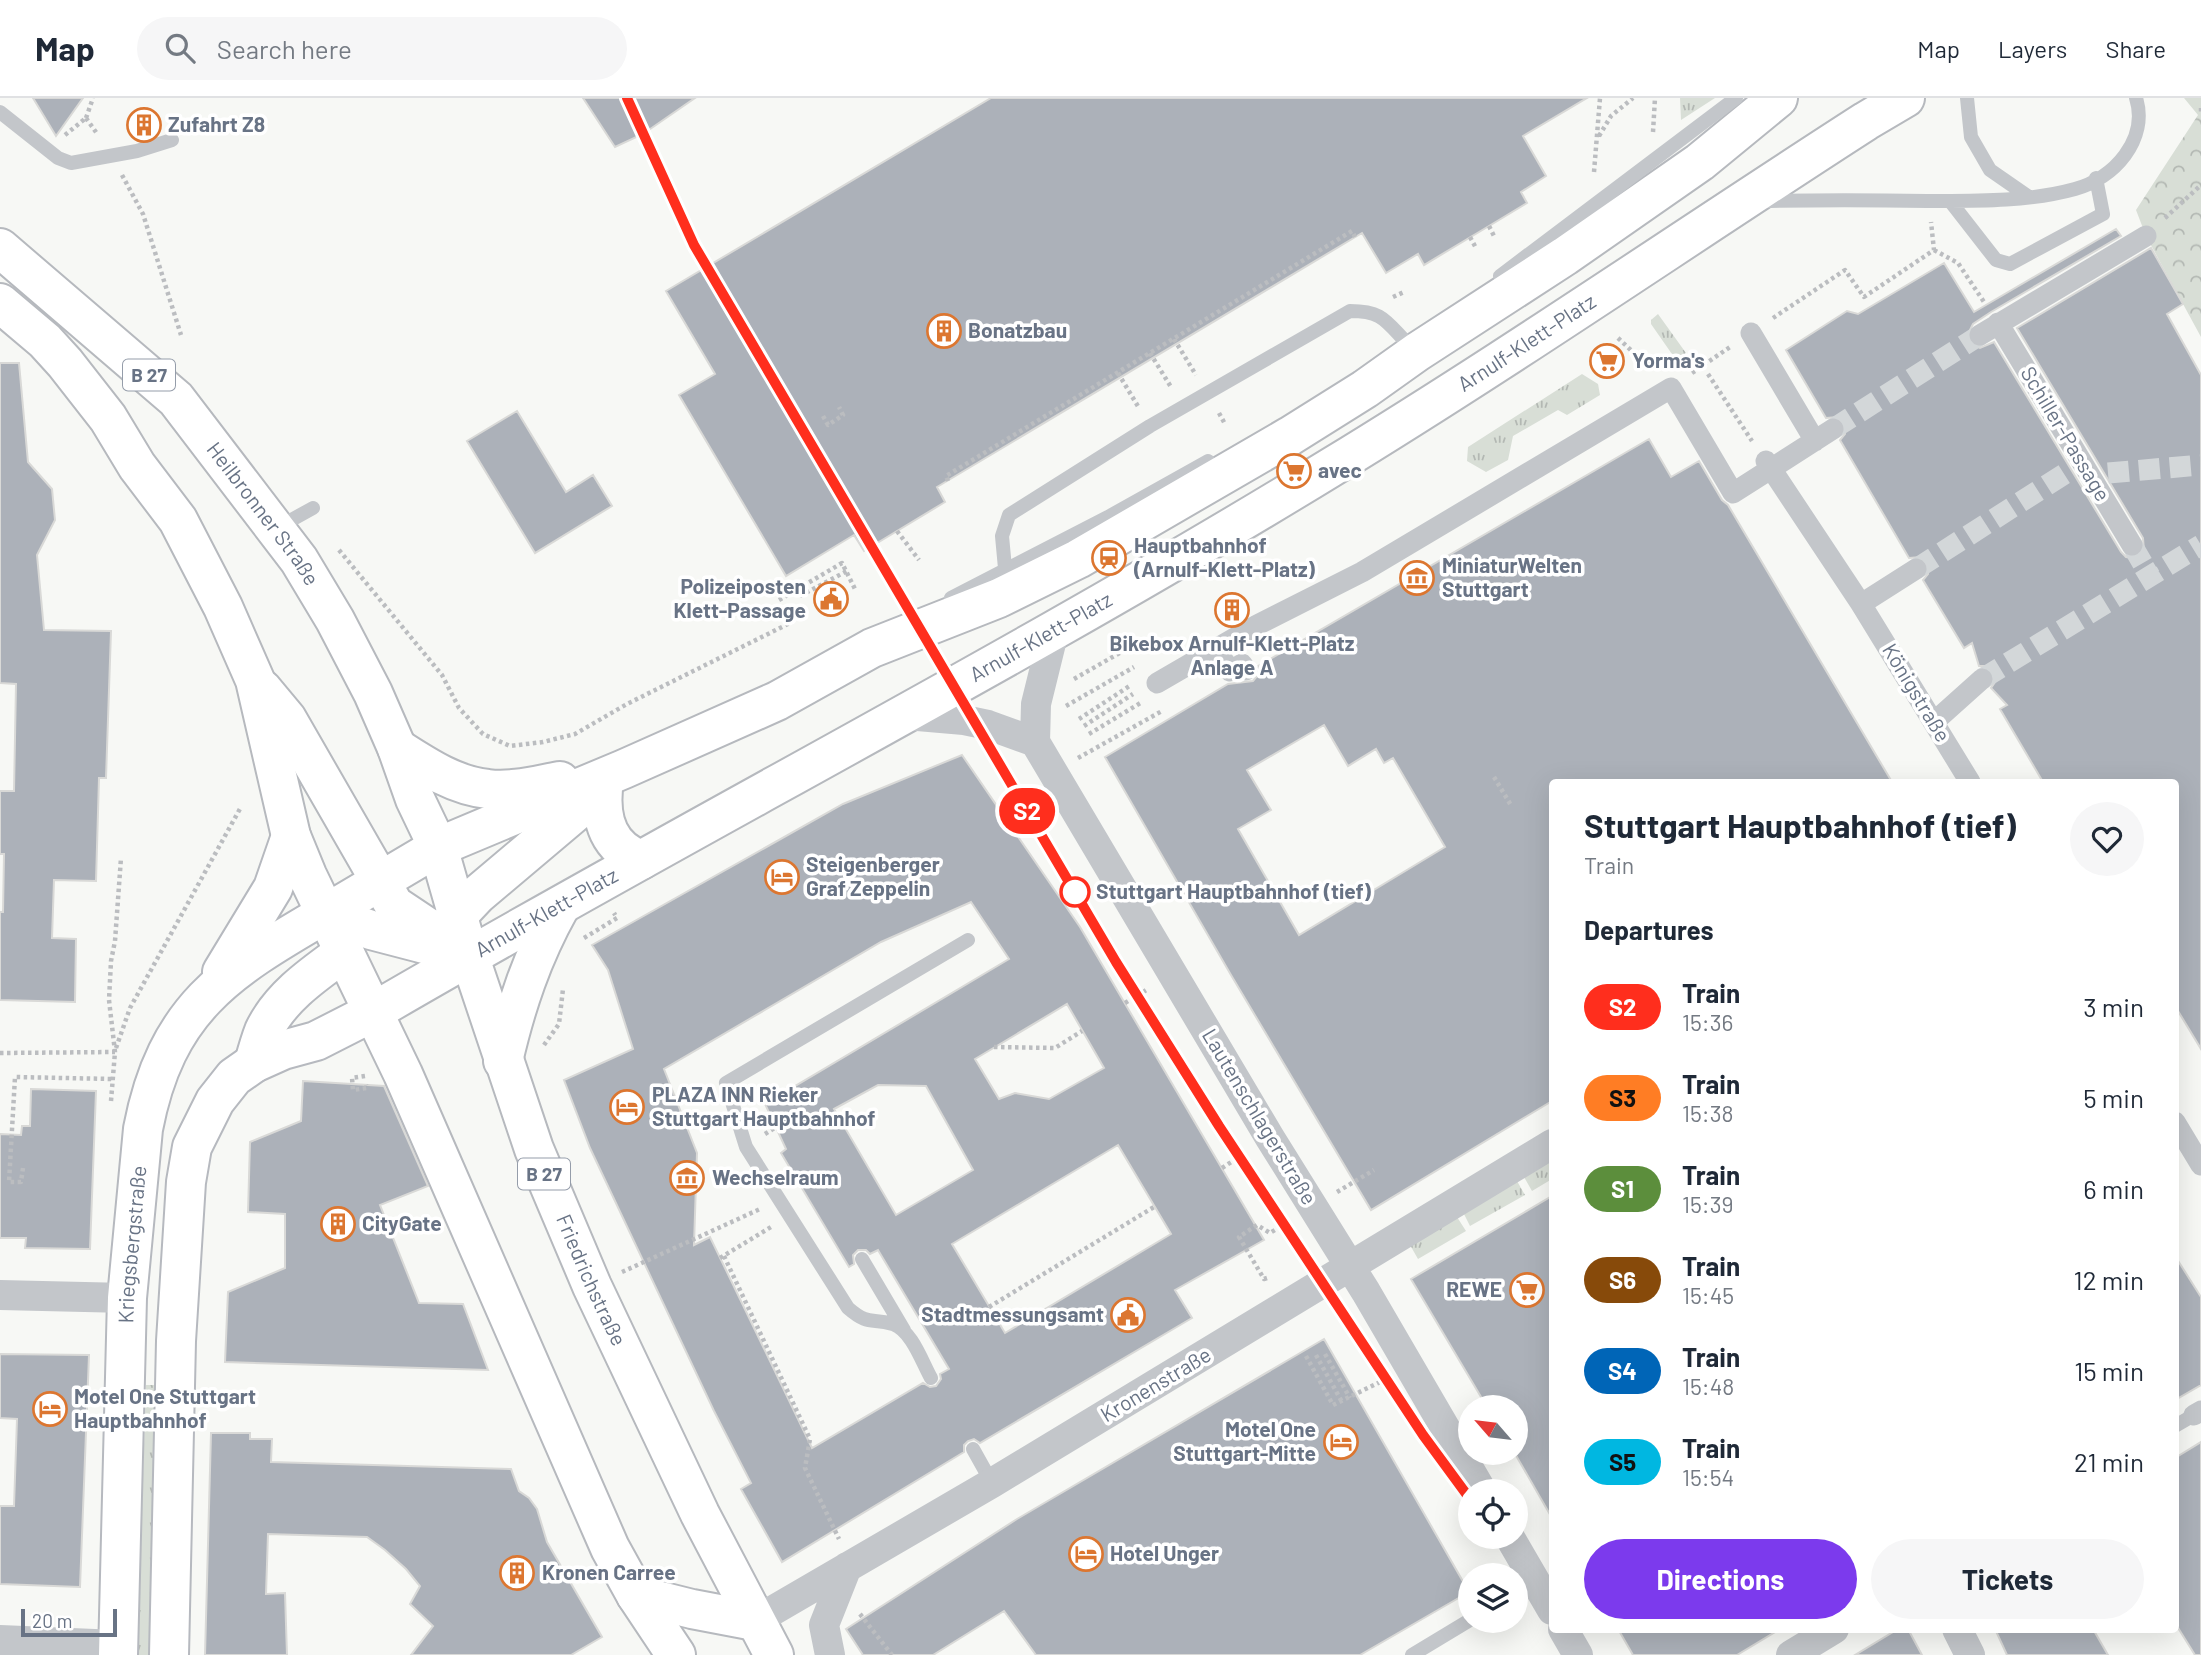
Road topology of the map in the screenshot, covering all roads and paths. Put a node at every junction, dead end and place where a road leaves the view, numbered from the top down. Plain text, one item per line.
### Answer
1 (93, 98) edge
2 (1600, 98) edge
3 (1633, 98) edge
4 (1655, 98) edge
5 (1736, 98) edge
6 (1778, 98) edge
7 (1967, 98) edge
8 (2136, 98) edge
9 (1899, 101) edge
10 (0, 112) edge
11 (86, 118) junction
12 (63, 137) dead end
13 (1597, 139) junction
14 (172, 140) dead end
15 (1652, 140) dead end
16 (111, 154) junction
17 (1594, 172) dead end
18 (2096, 178) junction
19 (2201, 185) edge
20 (2029, 197) junction
21 (1743, 201) junction
22 (1929, 201) junction
23 (1950, 201) junction
24 (1489, 226) dead end
25 (1494, 236) dead end
26 (2146, 236) joint
27 (1354, 237) dead end
28 (1470, 237) dead end
29 (0, 248) edge
30 (1476, 248) dead end
31 (1934, 250) junction
32 (1492, 282) dead end
33 (0, 303) edge
34 (0, 322) edge
35 (1989, 329) junction
36 (1751, 333) junction
37 (181, 335) dead end
38 (1618, 338) dead end
39 (45, 341) junction
40 (1406, 341) dead end
41 (1150, 353) junction
42 (1708, 374) dead end
43 (1172, 388) dead end
44 (1671, 388) junction
45 (839, 407) dead end
46 (823, 416) dead end
47 (1216, 457) dead end
48 (1769, 465) junction
49 (948, 481) dead end
50 (313, 508) dead end
51 (275, 529) junction
52 (897, 531) dead end
53 (2132, 545) tunnel mouth
54 (339, 550) dead end
55 (919, 560) dead end
56 (1916, 569) tunnel mouth
57 (847, 571) junction
58 (1006, 582) junction
59 (856, 591) dead end
60 (800, 596) dead end
61 (779, 600) dead end
62 (1861, 604) junction
63 (792, 622) dead end
64 (1054, 631) junction
65 (1137, 643) dead end
66 (1216, 649) junction
67 (1246, 670) dead end
68 (1982, 679) tunnel mouth
69 (255, 680) junction
70 (1071, 681) dead end
71 (1155, 682) junction
72 (1068, 706) dead end
73 (906, 715) junction
74 (1079, 719) dead end
75 (1934, 722) junction
76 (1084, 726) dead end
77 (1089, 734) dead end
78 (1035, 742) junction
79 (397, 748) junction
80 (1003, 762) dead end
81 (997, 766) dead end
82 (1053, 772) junction
83 (610, 777) junction
84 (1494, 777) dead end
85 (1968, 779) edge
86 (240, 807) dead end
87 (1512, 807) dead end
88 (291, 836) junction
89 (436, 845) junction
90 (121, 858) dead end
91 (641, 860) junction
92 (560, 907) junction
93 (324, 914) junction
94 (372, 917) junction
95 (617, 918) dead end
96 (449, 937) junction
97 (968, 940) dead end
98 (575, 943) dead end
99 (213, 989) junction
100 (1134, 998) dead end
101 (1125, 1003) dead end
102 (373, 1012) junction
103 (1082, 1031) dead end
104 (994, 1047) dead end
105 (115, 1052) junction
106 (0, 1054) edge
107 (503, 1060) junction
108 (254, 1063) junction
109 (113, 1079) junction
110 (111, 1106) dead end
111 (2179, 1129) edge
112 (1549, 1145) edge
113 (1234, 1160) dead end
114 (2201, 1165) edge
115 (23, 1168) dead end
116 (1222, 1168) dead end
117 (1374, 1170) dead end
118 (1354, 1182) dead end
119 (1154, 1207) dead end
120 (756, 1211) dead end
121 (775, 1224) dead end
122 (1256, 1226) dead end
123 (862, 1259) dead end
124 (1349, 1265) junction
125 (1270, 1276) dead end
126 (592, 1286) junction
127 (0, 1295) edge
128 (127, 1298) junction
129 (989, 1307) dead end
130 (907, 1335) junction
131 (1325, 1354) dead end
132 (1316, 1355) dead end
133 (1306, 1356) dead end
134 (1410, 1367) junction
135 (931, 1378) dead end
136 (1350, 1398) junction
137 (1342, 1402) junction
138 (2197, 1413) edge
139 (2179, 1424) edge
140 (973, 1449) dead end
141 (1475, 1479) edge
142 (992, 1483) junction
143 (849, 1566) junction
144 (1528, 1590) edge
145 (636, 1595) junction
146 (1549, 1607) edge
147 (755, 1621) junction
148 (868, 1623) dead end
149 (1458, 1627) edge
150 (1565, 1633) edge
151 (1827, 1633) edge
152 (1959, 1633) edge
153 (0, 1640) edge
154 (118, 1650) edge
155 (169, 1655) edge
156 (676, 1655) edge
157 (774, 1655) edge
158 (830, 1655) edge
159 (892, 1655) edge
160 (1412, 1655) edge
161 (1578, 1655) edge
162 (1791, 1655) edge
163 (1970, 1655) edge

1 - 11 path
2 - 13 path
3 - 13 path
4 - 15 path
5 - 32 lane
6 - 58 main road
7 - 20 lane
8 - 18 lane
9 - 21 main road, Arnulf-Klett-Platz
10 - 16 lane
11 - 12 path
11 - 16 path
13 - 17 path
14 - 16 lane
16 - 37 path
18 - 20 lane
18 - 23 lane
19 - 26 path
20 - 23 lane
21 - 22 lane
21 - 64 main road, Arnulf-Klett-Platz
22 - 23 lane
22 - 31 path
24 - 25 path
26 - 35 street
27 - 41 path
28 - 30 path
29 - 51 main road, Heilbronner Straße / B 27
31 - 35 path
31 - 36 path
33 - 39 main road, B 27
34 - 39 lane
35 - 53 street, Schiller-Passage
36 - 44 path
36 - 48 street
38 - 44 path
39 - 69 main road, B 27
40 - 58 lane
41 - 43 path
41 - 49 path
42 - 48 path
44 - 48 street
44 - 66 street
45 - 46 path
47 - 58 lane
48 - 62 street, Königstraße
50 - 51 lane
51 - 79 main road, Heilbronner Straße / B 27
52 - 55 path
54 - 63 path
56 - 62 street
57 - 59 path
57 - 60 path
57 - 61 path
58 - 83 main road
58 - 83 lane
62 - 75 street, Königstraße
64 - 73 main road, Arnulf-Klett-Platz
64 - 78 street
65 - 70 path
66 - 67 street
66 - 71 street
68 - 75 street
69 - 88 main road, B 27
69 - 94 main road
71 - 72 path
71 - 74 path
71 - 76 path
71 - 77 path
71 - 82 path
73 - 78 street
73 - 91 main road, Arnulf-Klett-Platz
75 - 85 street, Königstraße
78 - 82 street, Lautenschlagerstraße
79 - 83 main road
79 - 89 main road, Heilbronner Straße / B 27
80 - 81 path
82 - 124 street, Lautenschlagerstraße
83 - 89 main road
83 - 91 main road
83 - 96 main road
84 - 87 path
86 - 105 path
88 - 93 main road, B 27
88 - 99 main road
89 - 94 main road
89 - 96 main road, Friedrichstraße / B 27
90 - 105 path
91 - 92 main road, Arnulf-Klett-Platz
92 - 96 main road, Arnulf-Klett-Platz
92 - 107 main road
93 - 94 main road
93 - 99 main road, Kriegsbergstraße
94 - 96 main road
94 - 102 main road
94 - 108 main road
95 - 98 path
96 - 102 main road, Arnulf-Klett-Platz
96 - 107 main road, Friedrichstraße / B 27
97 - 130 lane
99 - 128 main road, Kriegsbergstraße
100 - 101 path
102 - 108 main road
102 - 145 main road
103 - 104 path
105 - 106 path
105 - 109 path
107 - 126 main road, Friedrichstraße / B 27
108 - 155 main road
109 - 110 path
109 - 115 path
111 - 114 street
112 - 124 street, Kronenstraße
113 - 116 path
117 - 118 path
119 - 129 path
120 - 126 path
121 - 143 path
122 - 125 path
123 - 130 lane
124 - 134 street, Lautenschlagerstraße
124 - 142 street, Kronenstraße
126 - 147 main road, Friedrichstraße / B 27
127 - 128 street
128 - 154 main road, Kriegsbergstraße
130 - 135 lane
131 - 136 path
132 - 137 path
133 - 137 path
134 - 136 path
134 - 141 street, Lautenschlagerstraße
136 - 137 path
138 - 139 lane
140 - 142 lane
142 - 143 street, Kronenstraße
143 - 147 street, Kronenstraße
143 - 158 street
144 - 146 street
145 - 147 main road
145 - 156 main road
147 - 157 main road, Friedrichstraße / B 27
148 - 159 path
149 - 160 lane
150 - 161 street
151 - 162 street
152 - 163 street
153 - 154 street

